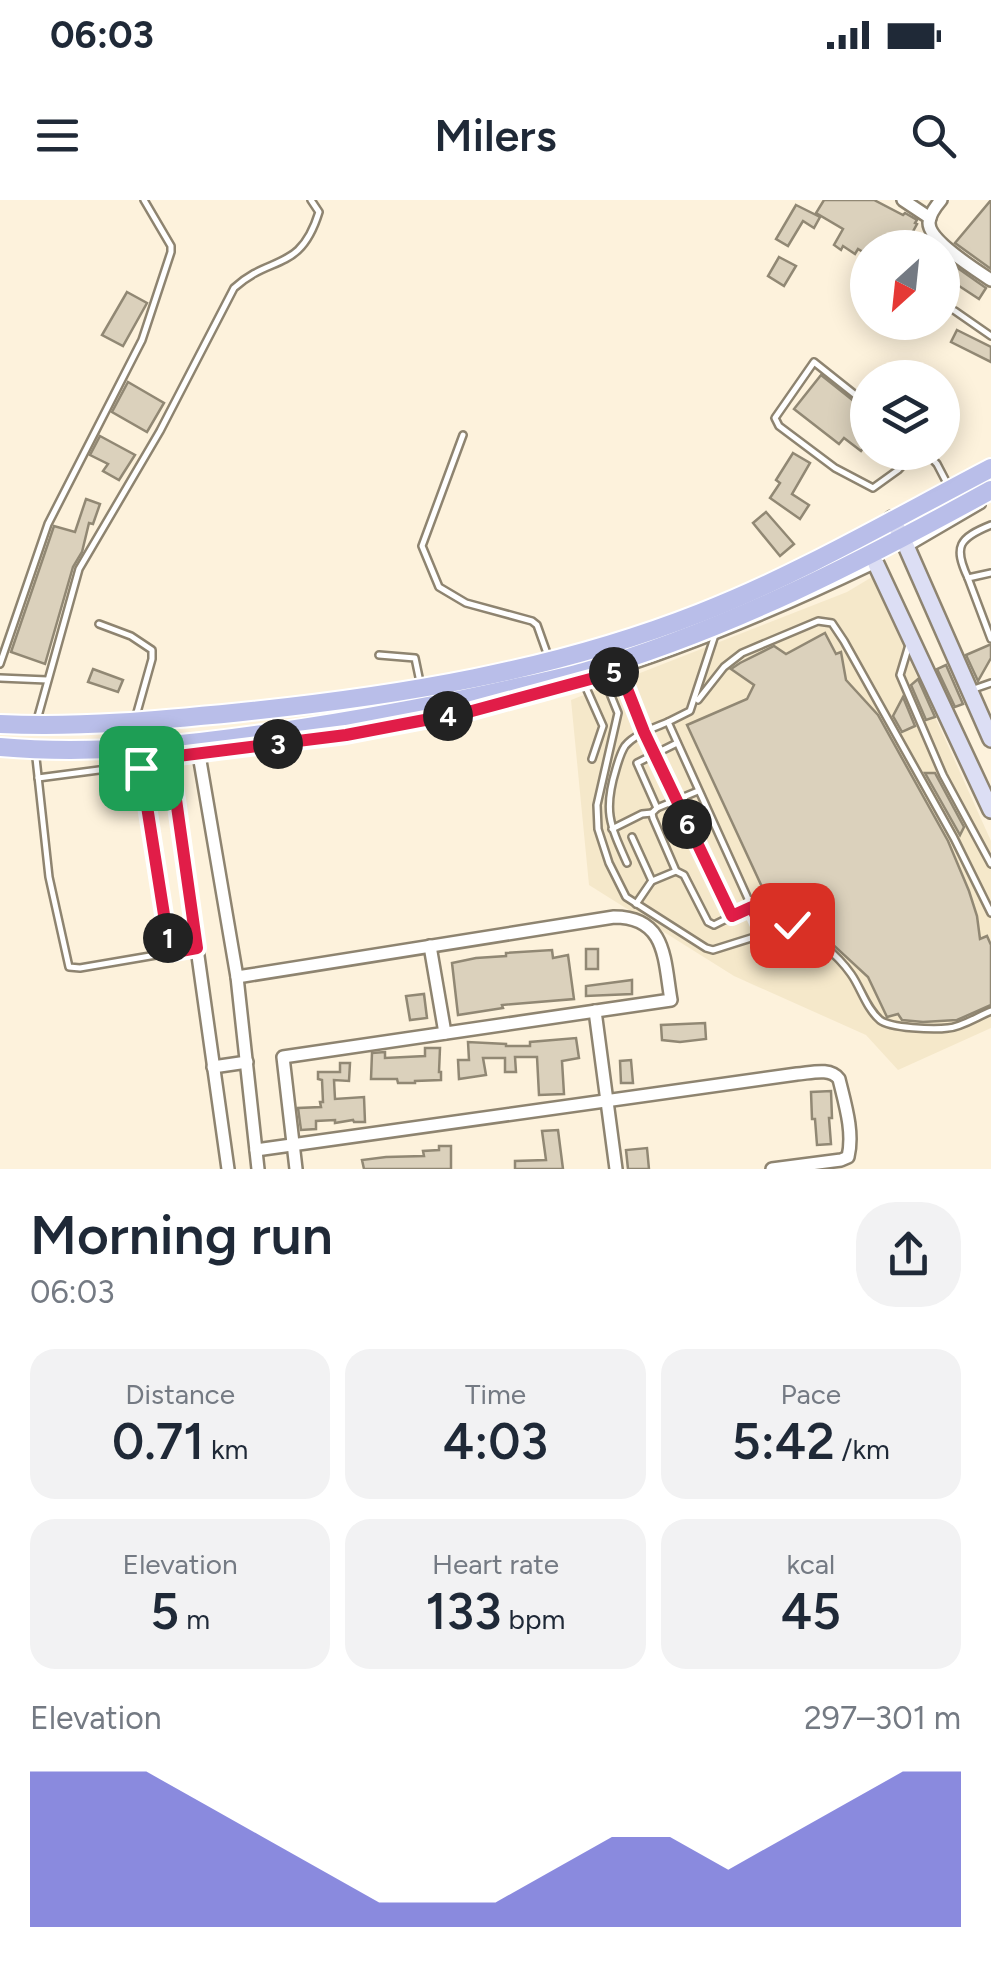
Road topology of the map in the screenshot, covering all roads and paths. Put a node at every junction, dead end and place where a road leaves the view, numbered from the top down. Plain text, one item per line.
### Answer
1 (144, 200) edge
2 (311, 200) edge
3 (903, 200) edge
4 (940, 200) edge
5 (930, 218) junction
6 (991, 280) edge
7 (960, 314) edge
8 (991, 336) edge
9 (850, 391) edge
10 (462, 435) dead end
11 (991, 468) edge
12 (898, 470) edge
13 (941, 470) edge
14 (950, 489) junction
15 (991, 490) edge
16 (991, 500) edge
17 (892, 520) junction
18 (991, 526) edge
19 (905, 544) junction
20 (876, 564) joint
21 (991, 574) edge
22 (968, 578) junction
23 (99, 624) dead end
24 (715, 637) junction
25 (911, 638) junction
26 (991, 640) edge
27 (379, 655) dead end
28 (550, 660) junction
29 (0, 664) edge
30 (620, 671) junction
31 (603, 675) junction
32 (0, 678) edge
33 (47, 680) junction
34 (583, 681) junction
35 (991, 683) edge
36 (422, 690) junction
37 (968, 691) junction
38 (694, 704) junction
39 (668, 722) junction
40 (134, 723) junction
41 (0, 724) edge
42 (36, 726) junction
43 (644, 732) junction
44 (991, 739) edge
45 (677, 744) junction
46 (0, 747) edge
47 (654, 754) junction
48 (198, 755) junction
49 (170, 757) junction
50 (112, 758) dead end
51 (592, 759) dead end
52 (94, 771) junction
53 (38, 778) junction
54 (698, 791) junction
55 (675, 800) junction
56 (655, 810) junction
57 (991, 810) edge
58 (612, 829) junction
59 (632, 837) dead end
60 (627, 863) dead end
61 (991, 864) edge
62 (676, 871) junction
63 (652, 881) junction
64 (636, 904) junction
65 (752, 907) junction
66 (991, 913) edge
67 (732, 916) junction
68 (764, 934) junction
69 (430, 946) junction
70 (197, 948) junction
71 (170, 953) junction
72 (236, 976) junction
73 (594, 1011) junction
74 (991, 1011) edge
75 (445, 1033) junction
76 (248, 1062) junction
77 (214, 1068) junction
78 (607, 1101) junction
79 (294, 1146) junction
80 (256, 1150) junction
81 (228, 1169) edge
82 (258, 1169) edge
83 (296, 1169) edge
84 (616, 1169) edge
85 (772, 1169) edge

1 - 29 lane
2 - 33 lane
3 - 5 street
4 - 5 street
5 - 6 street
7 - 8 lane
9 - 12 lane
10 - 28 lane
11 - 14 main road
13 - 14 lane
14 - 17 main road
15 - 19 main road
16 - 19 lane
17 - 19 street
17 - 28 main road
18 - 22 lane
19 - 37 street
19 - 46 main road
20 - 24 lane
20 - 25 street
21 - 22 lane
22 - 26 lane
23 - 40 lane
24 - 30 lane
24 - 38 lane
25 - 57 street
25 - 61 lane
27 - 36 lane
28 - 36 main road
30 - 31 lane
30 - 43 lane
31 - 34 lane
31 - 64 lane
32 - 33 lane
33 - 42 lane
34 - 48 lane
34 - 51 lane
35 - 37 lane
36 - 40 main road
37 - 44 street
38 - 39 lane
38 - 66 lane
39 - 43 lane
39 - 45 lane
40 - 42 main road
41 - 42 main road
43 - 47 lane
43 - 58 lane
45 - 47 lane
45 - 54 lane
47 - 55 lane
47 - 56 lane
48 - 49 lane
48 - 72 street
49 - 50 lane
49 - 70 street
52 - 53 lane
52 - 53 lane
52 - 71 lane
53 - 71 lane
54 - 55 lane
54 - 65 lane
55 - 56 lane
55 - 67 lane
56 - 58 lane
56 - 62 lane
58 - 60 lane
59 - 63 lane
62 - 63 lane
62 - 67 lane
63 - 64 lane
64 - 68 lane
65 - 67 lane
65 - 68 lane
68 - 74 lane
69 - 72 street
69 - 73 street
69 - 75 street
70 - 71 lane
70 - 77 street
72 - 76 street
73 - 75 street
73 - 78 street
75 - 79 street
76 - 77 street
76 - 80 street
77 - 81 street
78 - 79 street
78 - 84 street
78 - 85 street
79 - 80 street
79 - 83 street
80 - 82 street

